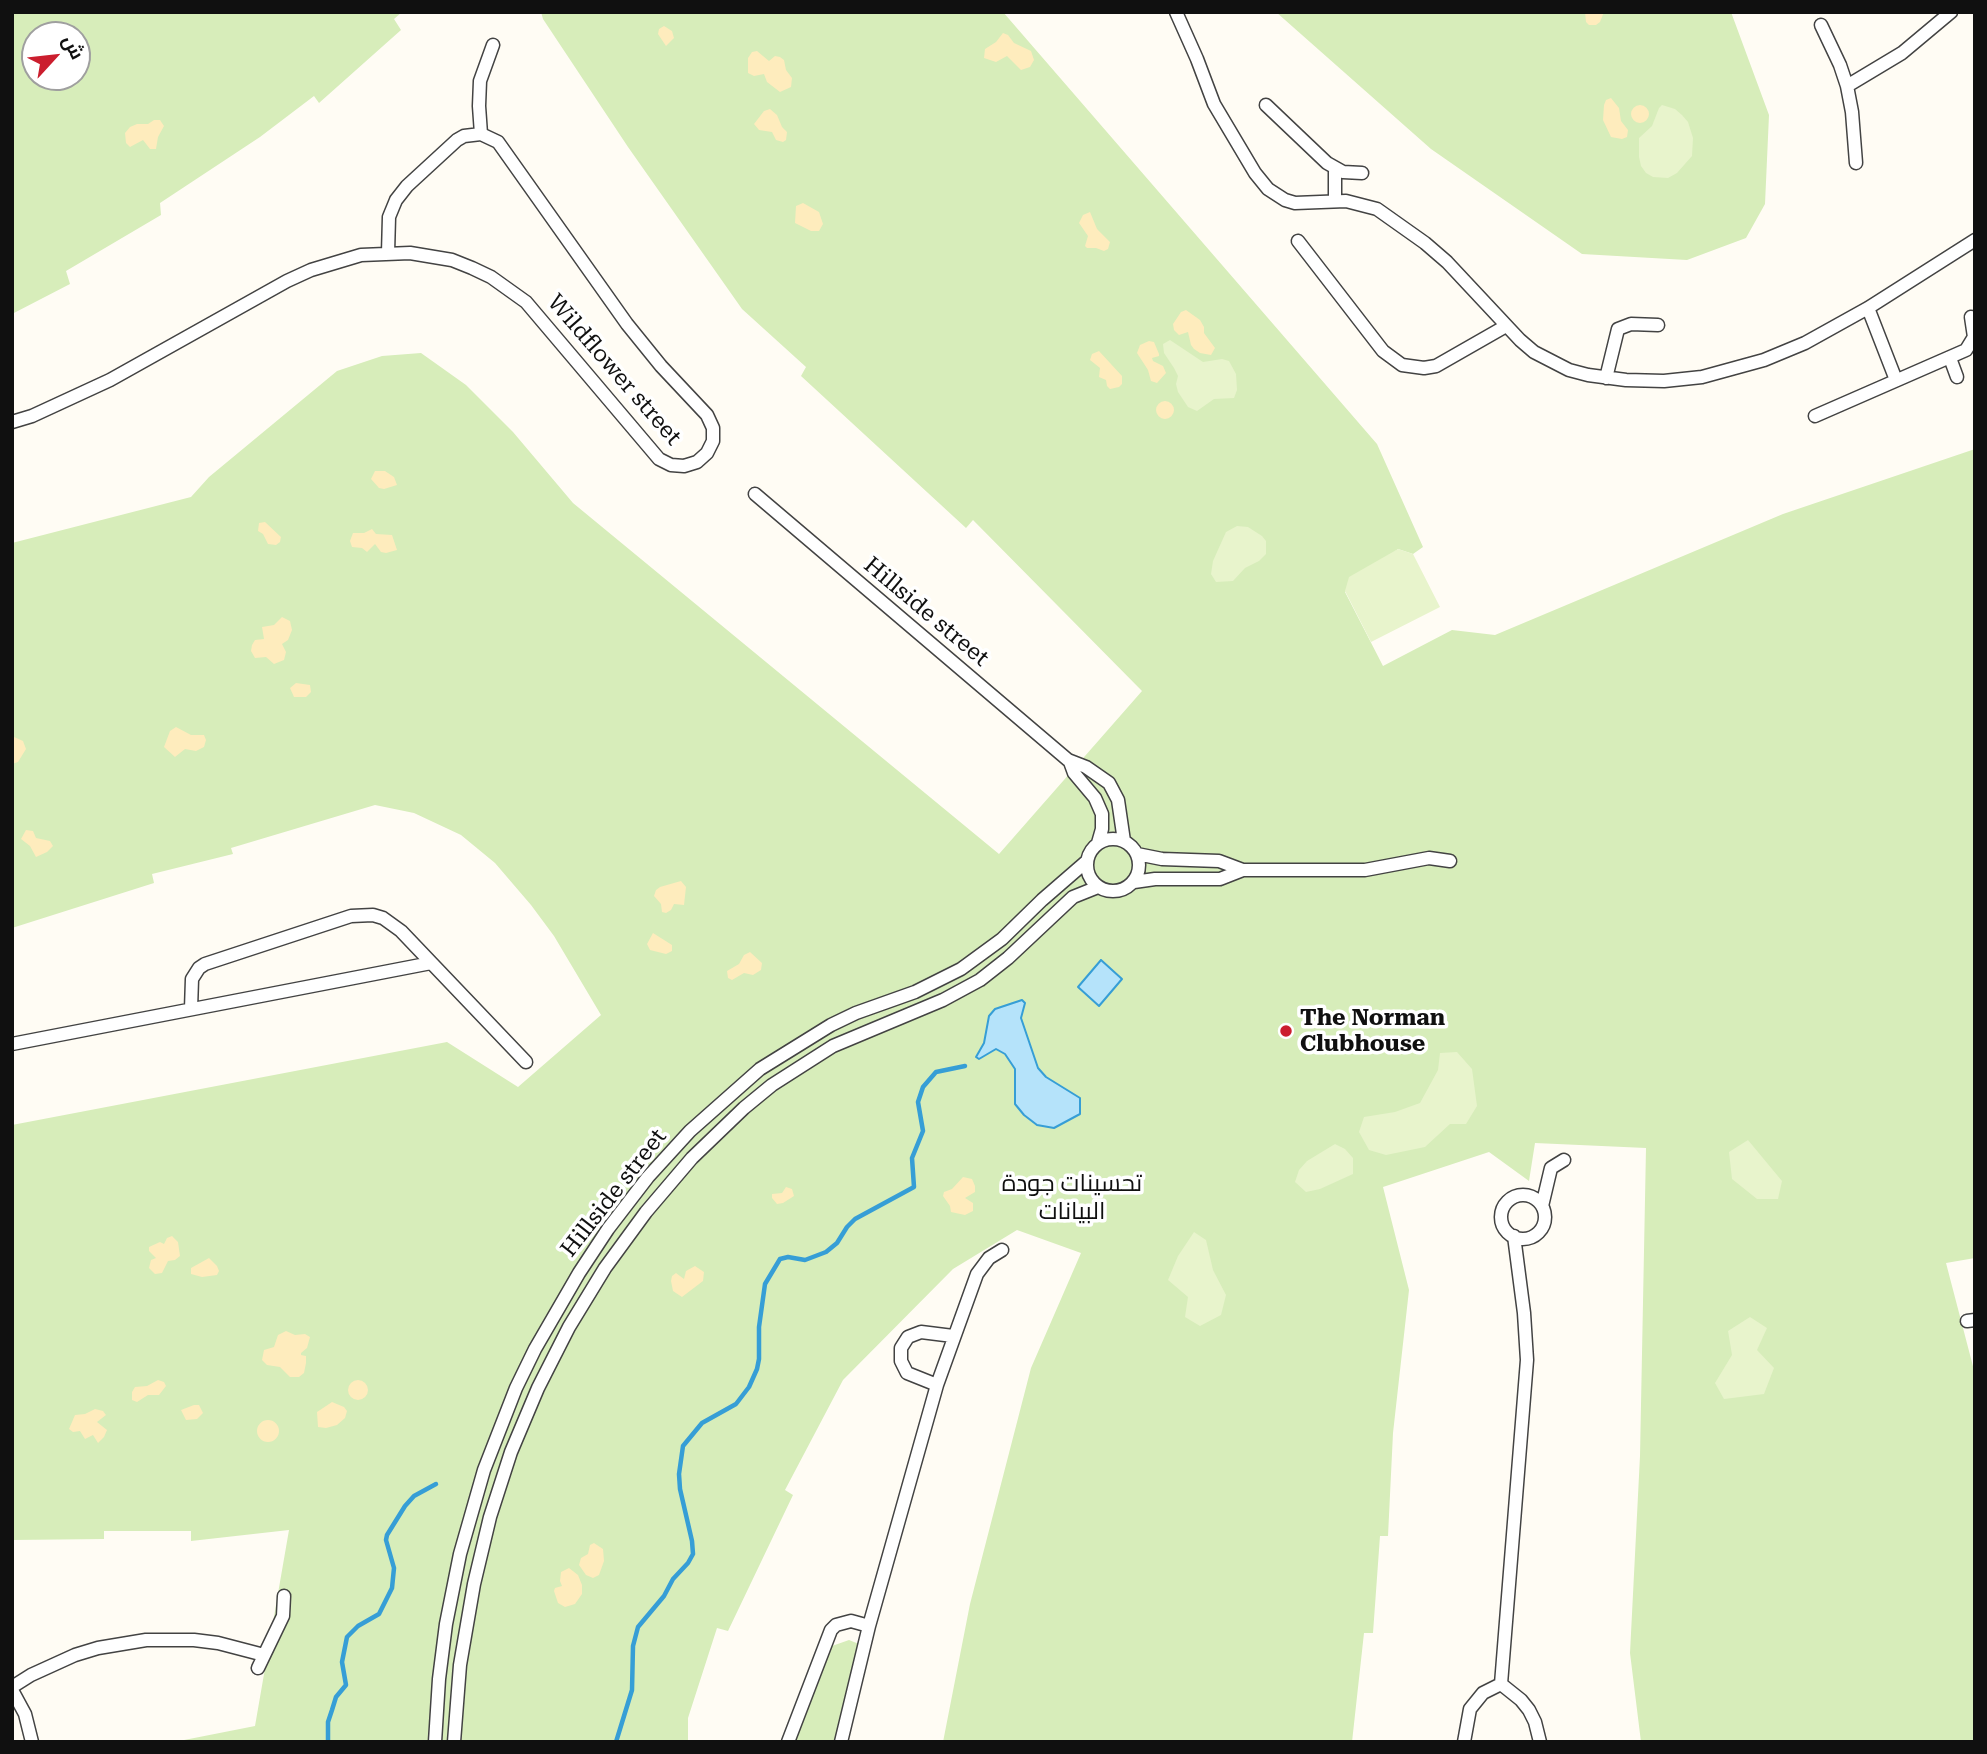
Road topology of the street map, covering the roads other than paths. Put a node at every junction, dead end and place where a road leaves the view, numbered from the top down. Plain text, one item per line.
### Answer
1 (1176, 12) edge
2 (1951, 12) edge
3 (1821, 25) dead end
4 (493, 45) dead end
5 (1847, 86) junction
6 (1266, 105) dead end
7 (481, 134) junction
8 (1856, 163) dead end
9 (1335, 168) junction
10 (1362, 173) dead end
11 (1335, 201) junction
12 (1975, 240) edge
13 (1298, 241) dead end
14 (388, 253) junction
15 (1868, 308) junction
16 (1971, 317) dead end
17 (1658, 325) dead end
18 (1506, 326) junction
19 (1950, 358) junction
20 (1957, 377) dead end
21 (1606, 378) junction
22 (1896, 380) junction
23 (1815, 416) dead end
24 (12, 422) edge
25 (755, 494) dead end
26 (1070, 762) junction
27 (1104, 779) junction
28 (1092, 793) junction
29 (1118, 800) junction
30 (1099, 807) junction
31 (1124, 841) junction
32 (1098, 843) junction
33 (1137, 854) junction
34 (1087, 861) junction
35 (1450, 861) dead end
36 (1243, 870) junction
37 (1134, 882) junction
38 (1098, 887) junction
39 (431, 962) junction
40 (191, 1009) junction
41 (12, 1044) edge
42 (526, 1062) dead end
43 (1564, 1160) dead end
44 (1542, 1206) junction
45 (608, 1229) junction
46 (1514, 1236) junction
47 (625, 1240) junction
48 (1002, 1250) dead end
49 (953, 1336) junction
50 (937, 1385) junction
51 (284, 1596) dead end
52 (869, 1626) junction
53 (264, 1655) junction
54 (258, 1668) dead end
55 (1501, 1684) junction
56 (12, 1688) edge
57 (32, 1742) edge
58 (435, 1742) edge
59 (454, 1742) edge
60 (788, 1742) edge
61 (841, 1742) edge
62 (1464, 1742) edge
63 (1539, 1742) edge

1 - 11 street
2 - 5 street
3 - 5 street
4 - 7 street
5 - 8 street
6 - 9 street
7 - 14 street
7 - 14 street, Wildflower street
9 - 10 street
9 - 11 street
11 - 18 street
12 - 15 street
13 - 18 street
14 - 24 street, Wildflower street
15 - 21 street
15 - 22 street
16 - 19 street
17 - 21 street
18 - 21 street
19 - 20 street
19 - 22 street
22 - 23 street
25 - 26 street, Hillside street
26 - 27 street, Hillside street
26 - 28 street, Hillside street
27 - 28 street
27 - 29 street, Hillside street
28 - 30 street, Hillside street
29 - 30 street
29 - 31 street, Hillside street
30 - 32 street, Hillside street
31 - 32 street
31 - 33 street
32 - 34 street, Hillside street
33 - 36 street
33 - 37 street
34 - 38 street
34 - 45 street, Hillside street
35 - 36 street
36 - 37 street, Hillside street
37 - 38 street, Hillside street
38 - 47 street, Hillside street
39 - 40 street
39 - 40 street
39 - 42 street
40 - 41 street
43 - 44 street
44 - 46 street
44 - 46 street
45 - 47 street
45 - 58 street, Hillside street
46 - 55 street
47 - 59 street, Hillside street
48 - 49 street
49 - 50 street
49 - 50 street
50 - 52 street
51 - 53 street
52 - 60 street
52 - 61 street
53 - 54 street
53 - 56 street
55 - 62 street
55 - 63 street
56 - 57 street

